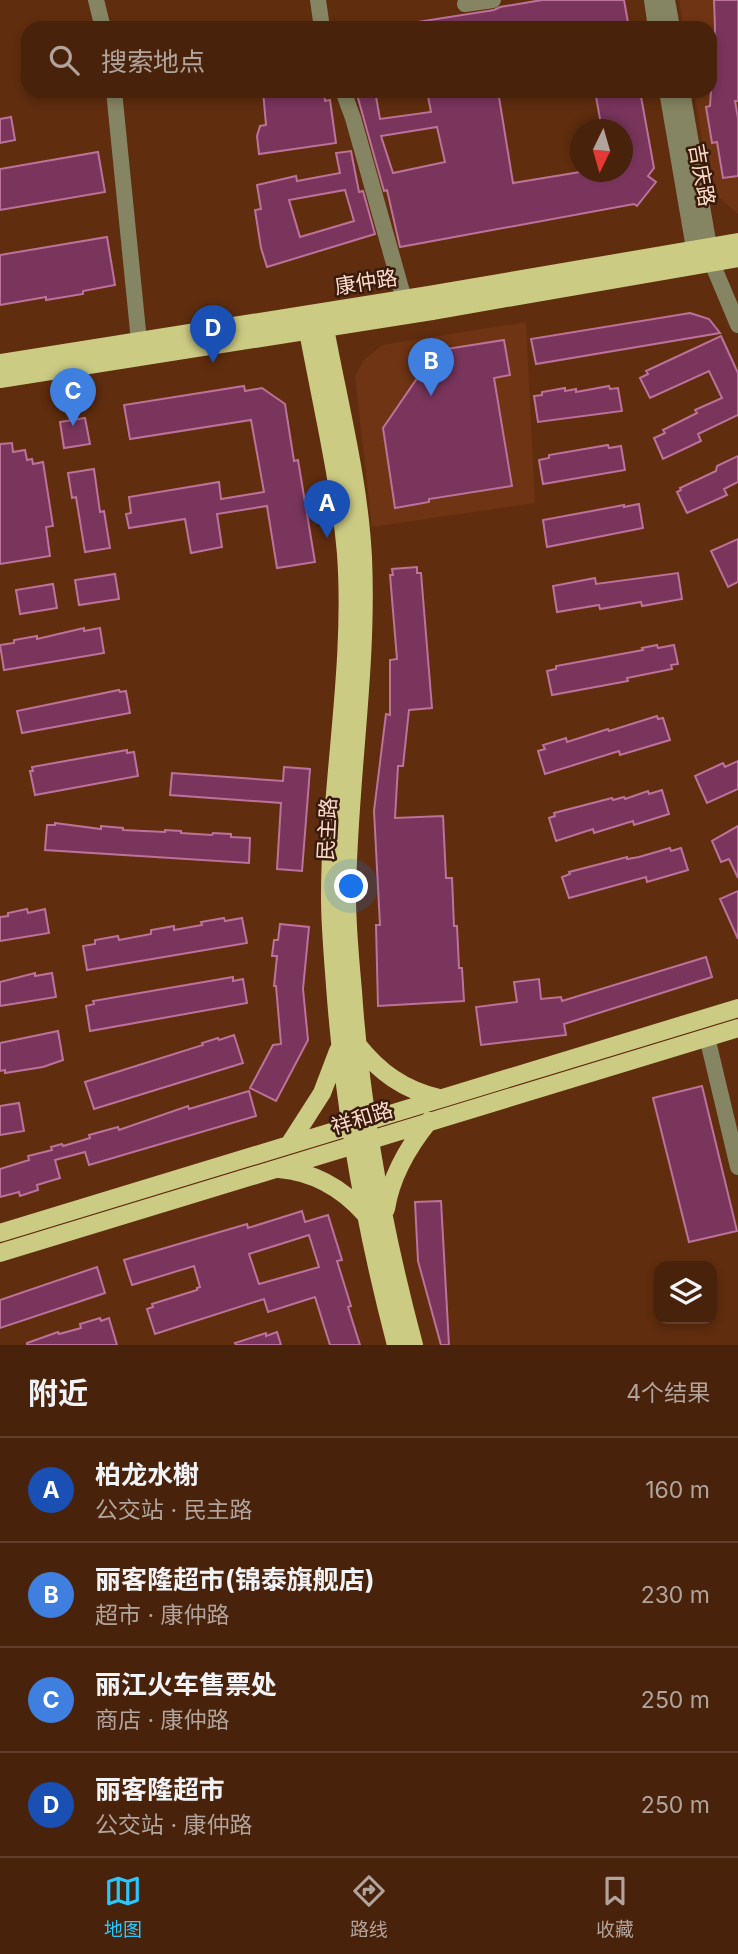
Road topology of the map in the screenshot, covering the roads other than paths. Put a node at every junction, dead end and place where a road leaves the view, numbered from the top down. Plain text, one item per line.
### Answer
1 (96, 0) edge
2 (318, 0) edge
3 (493, 0) edge
4 (652, 0) edge
5 (667, 0) edge
6 (466, 4) dead end
7 (101, 21) edge
8 (321, 21) edge
9 (655, 21) edge
10 (670, 21) edge
11 (115, 98) edge
12 (346, 98) edge
13 (669, 98) edge
14 (683, 98) edge
15 (738, 242) edge
16 (705, 258) junction
17 (738, 258) edge
18 (404, 299) junction
19 (315, 321) junction
20 (738, 325) edge
21 (139, 341) junction
22 (0, 363) edge
23 (0, 379) edge
24 (738, 1008) edge
25 (738, 1028) edge
26 (706, 1037) junction
27 (349, 1044) junction
28 (439, 1098) junction
29 (429, 1121) junction
30 (358, 1122) junction
31 (361, 1141) junction
32 (290, 1143) junction
33 (738, 1167) edge
34 (272, 1168) junction
35 (365, 1214) junction
36 (384, 1220) junction
37 (0, 1233) edge
38 (0, 1253) edge
39 (396, 1345) edge
40 (414, 1345) edge

1 - 7 street
2 - 8 street
3 - 6 street
4 - 9 street
5 - 10 street
11 - 21 street
12 - 18 street
13 - 16 street, 吉庆路
14 - 16 street, 吉庆路
15 - 16 main road, 康仲路
16 - 17 main road, 康仲路
16 - 18 main road, 康仲路
16 - 19 main road, 康仲路
16 - 20 street, 吉庆路
18 - 19 main road, 康仲路
19 - 21 main road, 康仲路
19 - 23 main road, 康仲路
19 - 27 main road, 民主路
21 - 22 main road, 康仲路
24 - 28 main road, 祥和路
25 - 26 main road, 祥和路
26 - 29 main road, 祥和路
26 - 33 street
27 - 28 main road
27 - 30 main road, 民主路
27 - 32 main road
28 - 30 main road, 祥和路
29 - 31 main road, 祥和路
29 - 36 main road
30 - 31 main road, 民主路
30 - 32 main road, 祥和路
31 - 34 main road, 祥和路
31 - 35 main road, 民主路
31 - 36 main road, 民主路
32 - 37 main road, 祥和路
34 - 35 main road
34 - 38 main road, 祥和路
35 - 39 main road, 民主路
36 - 40 main road, 民主路

